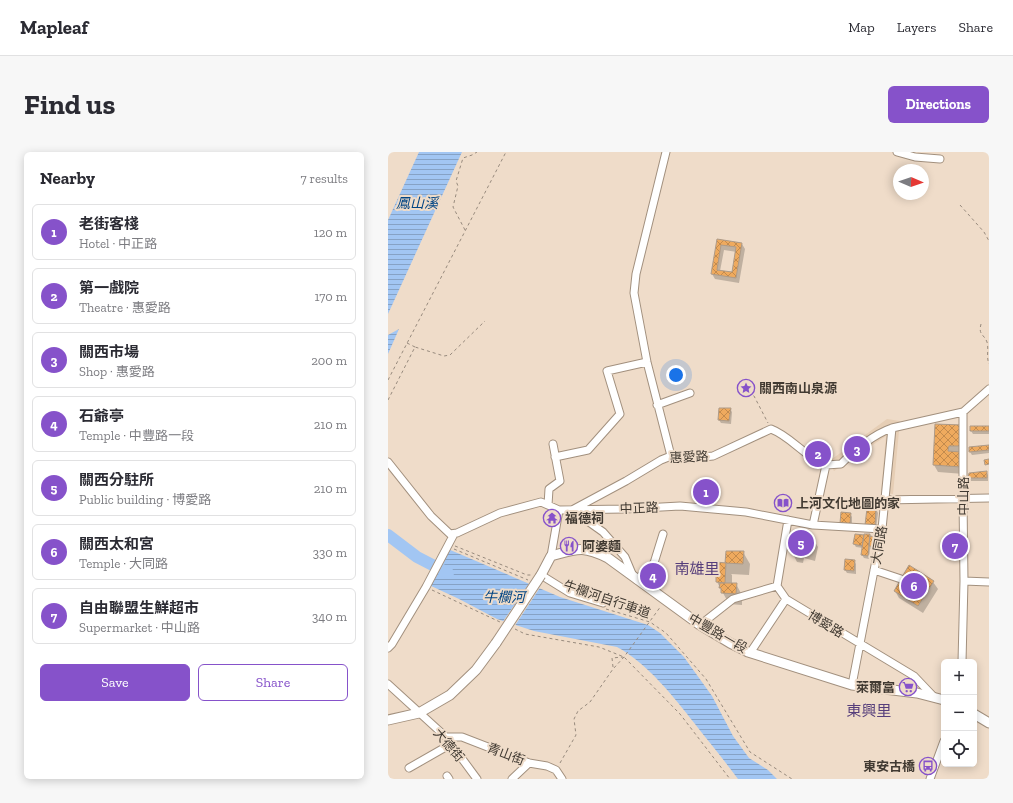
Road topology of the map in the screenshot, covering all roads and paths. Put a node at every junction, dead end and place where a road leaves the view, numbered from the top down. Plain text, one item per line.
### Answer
1 (477, 152) edge
2 (506, 152) edge
3 (666, 152) edge
4 (897, 152) edge
5 (940, 159) dead end
6 (960, 205) dead end
7 (465, 231) junction
8 (989, 241) edge
9 (485, 320) dead end
10 (981, 324) dead end
11 (407, 343) junction
12 (416, 347) junction
13 (647, 362) junction
14 (989, 364) edge
15 (388, 380) edge
16 (989, 388) edge
17 (739, 390) dead end
18 (690, 393) dead end
19 (388, 400) edge
20 (657, 405) junction
21 (963, 412) junction
22 (892, 428) junction
23 (771, 429) junction
24 (553, 444) dead end
25 (671, 456) junction
26 (555, 457) junction
27 (388, 462) edge
28 (826, 465) junction
29 (989, 498) edge
30 (963, 499) junction
31 (885, 500) junction
32 (548, 504) junction
33 (559, 510) junction
34 (572, 510) junction
35 (788, 520) junction
36 (813, 525) junction
37 (882, 529) junction
38 (454, 534) junction
39 (663, 534) dead end
40 (447, 546) junction
41 (551, 556) junction
42 (874, 570) junction
43 (541, 574) junction
44 (527, 575) dead end
45 (635, 579) junction
46 (901, 579) dead end
47 (528, 580) dead end
48 (964, 581) junction
49 (989, 582) edge
50 (777, 586) junction
51 (426, 587) junction
52 (665, 600) junction
53 (786, 600) junction
54 (605, 606) joint
55 (650, 622) junction
56 (504, 624) dead end
57 (700, 625) junction
58 (511, 627) dead end
59 (860, 644) junction
60 (388, 648) edge
61 (750, 653) junction
62 (624, 657) junction
63 (962, 659) edge
64 (613, 669) junction
65 (388, 684) edge
66 (852, 685) junction
67 (933, 696) junction
68 (941, 699) edge
69 (419, 713) junction
70 (977, 716) edge
71 (388, 720) edge
72 (989, 723) edge
73 (446, 737) junction
74 (451, 744) junction
75 (941, 749) edge
76 (528, 763) junction
77 (409, 768) dead end
78 (556, 770) junction
79 (477, 779) edge
80 (512, 779) edge
81 (562, 779) edge
82 (730, 779) edge
83 (792, 779) edge
84 (930, 779) edge

1 - 7 path
2 - 7 path
3 - 13 street
4 - 5 street
6 - 8 path
7 - 11 path
9 - 12 path
10 - 14 path
11 - 12 path
11 - 15 path
12 - 19 path
13 - 20 street
13 - 26 street
16 - 21 street
17 - 23 path
18 - 20 street
20 - 25 street
21 - 22 street
21 - 30 street, 中山路
22 - 28 street
22 - 31 street, 大同路
23 - 25 street, 惠愛路
23 - 28 street
24 - 26 street
25 - 34 street, 惠愛路
26 - 32 street
27 - 38 street
28 - 36 street
29 - 30 street
30 - 31 street
30 - 48 street, 中山路
31 - 37 street, 大同路
32 - 33 street, 中正路
32 - 38 street
33 - 34 street, 中正路
33 - 41 street
34 - 35 street, 中正路
34 - 45 street
35 - 36 street, 中正路
35 - 50 street
36 - 37 street, 中正路
37 - 42 street, 大同路
38 - 40 street
38 - 44 path
39 - 45 street
40 - 47 path
40 - 51 street
41 - 43 main road
41 - 45 main road, 中豐路一段
42 - 46 street
42 - 59 street, 大同路
43 - 54 street
43 - 69 main road, bridge
45 - 52 main road, 中豐路一段
48 - 49 street
48 - 63 street, 中山路
50 - 53 street, 博愛路
50 - 57 street
51 - 56 path
51 - 60 street
52 - 55 path
52 - 57 main road, 中豐路一段
53 - 59 street, 博愛路
53 - 61 street
54 - 55 path, 牛欄河自行車道
55 - 62 path
55 - 83 path, 牛欄河自行車道
57 - 61 main road, 中豐路一段
58 - 62 path
59 - 66 street, 大同路
59 - 67 street, 博愛路
61 - 66 main road, 中豐路一段
62 - 64 path
62 - 64 path
62 - 82 path
64 - 78 path
65 - 69 street, 大德街
66 - 67 main road, 中豐路一段
67 - 68 main road, 中豐路一段
69 - 71 main road
69 - 73 street, 大德街
70 - 72 main road
73 - 74 street, 大德街
73 - 76 street, 青山街
74 - 77 street
74 - 79 street, 大德街
75 - 84 street
76 - 78 street, 青山街
76 - 80 street
78 - 81 street

